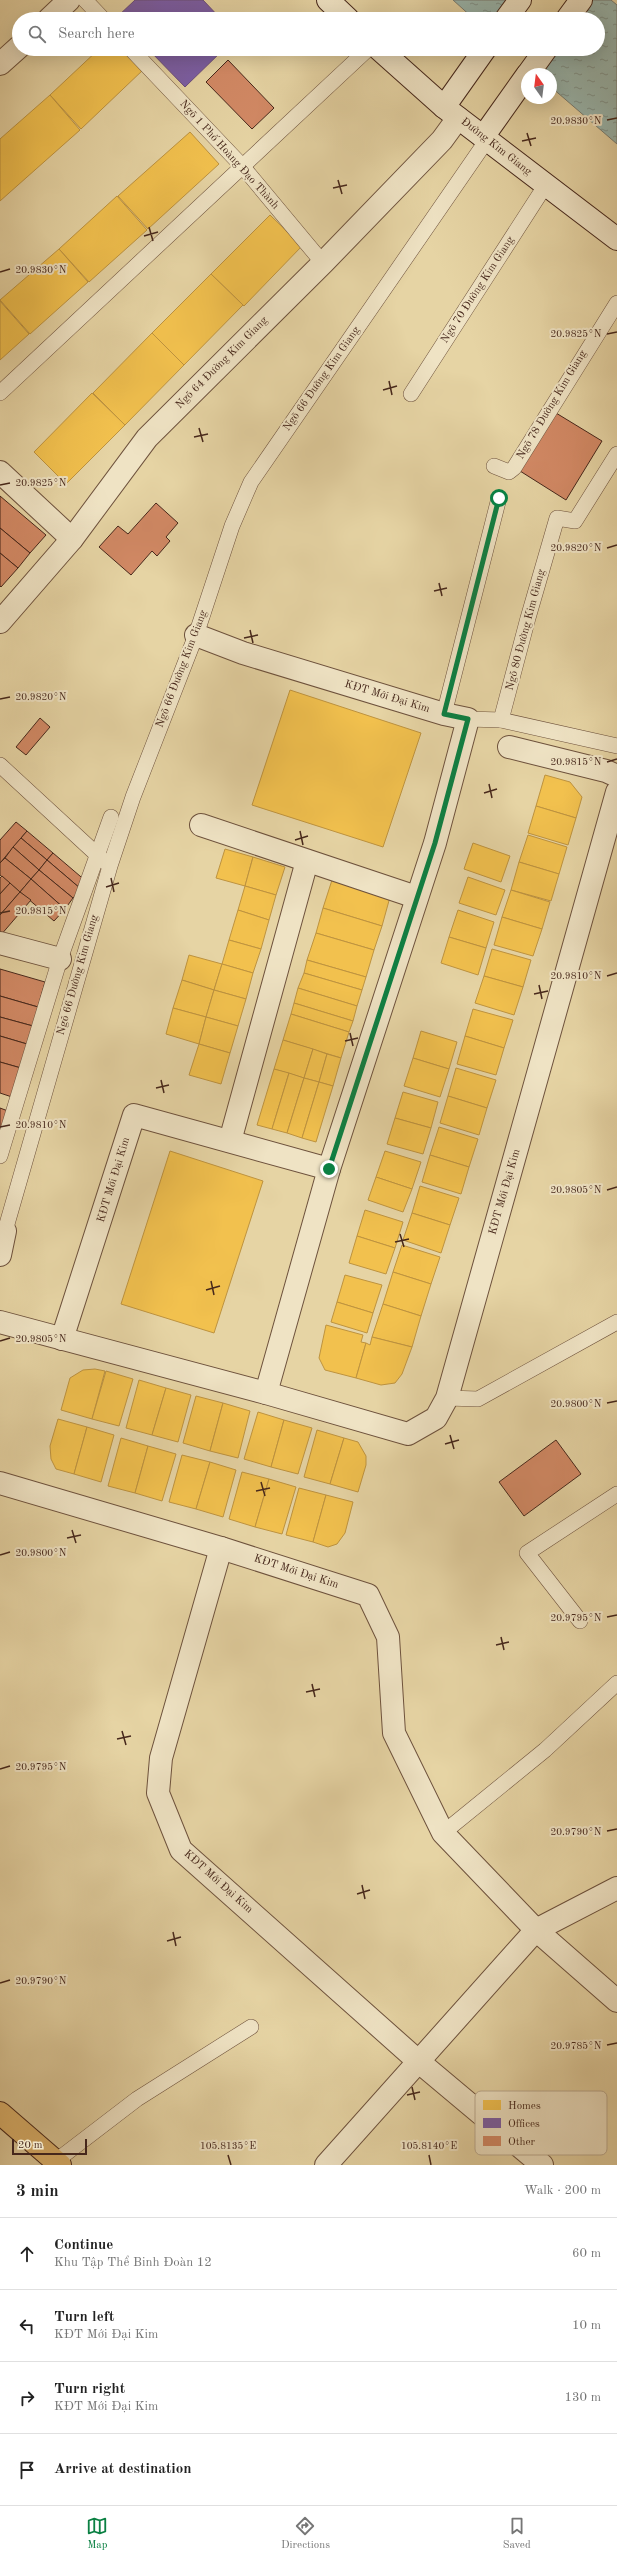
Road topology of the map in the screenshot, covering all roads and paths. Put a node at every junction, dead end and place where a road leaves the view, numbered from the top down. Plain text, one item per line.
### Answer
1 (69, 0) edge
2 (85, 0) edge
3 (328, 0) edge
4 (520, 0) edge
5 (581, 0) edge
6 (56, 12) edge
7 (96, 12) edge
8 (341, 12) edge
9 (511, 12) edge
10 (573, 12) edge
11 (12, 53) edge
12 (138, 56) edge
13 (361, 56) edge
14 (387, 56) edge
15 (480, 56) edge
16 (541, 56) edge
17 (0, 64) edge
18 (532, 68) edge
19 (521, 84) edge
20 (451, 112) junction
21 (485, 138) junction
22 (243, 167) junction
23 (545, 186) junction
24 (617, 240) edge
25 (323, 263) junction
26 (617, 303) edge
27 (0, 394) edge
28 (411, 394) dead end
29 (617, 454) edge
30 (494, 466) dead end
31 (0, 474) edge
32 (499, 498) dead end
33 (72, 539) junction
34 (0, 622) edge
35 (196, 635) junction
36 (444, 714) junction
37 (468, 719) junction
38 (501, 720) junction
39 (617, 746) edge
40 (509, 747) dead end
41 (0, 765) edge
42 (617, 776) edge
43 (617, 792) edge
44 (111, 817) dead end
45 (201, 825) dead end
46 (98, 857) junction
47 (307, 861) junction
48 (110, 866) junction
49 (416, 898) junction
50 (0, 943) edge
51 (60, 959) junction
52 (230, 1141) junction
53 (0, 1156) edge
54 (329, 1169) junction
55 (2, 1230) edge
56 (0, 1256) edge
57 (0, 1322) edge
58 (617, 1322) edge
59 (62, 1339) junction
60 (266, 1393) junction
61 (447, 1398) junction
62 (0, 1483) edge
63 (617, 1494) edge
64 (220, 1548) junction
65 (580, 1621) dead end
66 (617, 1683) edge
67 (443, 1833) junction
68 (617, 1888) edge
69 (536, 1930) junction
70 (617, 2001) edge
71 (251, 2027) dead end
72 (418, 2061) junction
73 (475, 2109) edge
74 (0, 2113) edge
75 (530, 2155) edge
76 (58, 2163) edge
77 (326, 2165) edge
78 (542, 2165) edge

1 - 6 street
2 - 7 lane
3 - 8 street
4 - 9 street
5 - 10 street
11 - 17 street
12 - 22 lane, Ngõ 1 Phố Hoàng Đạo Thành
13 - 22 lane
14 - 20 street, Đường Kim Giang
15 - 20 street, Ngõ 64 Đường Kim Giang
16 - 18 street
19 - 21 street
20 - 21 street, Đường Kim Giang
20 - 25 street, Ngõ 64 Đường Kim Giang
21 - 23 street, Đường Kim Giang
21 - 35 lane, Ngõ 66 Đường Kim Giang
22 - 25 lane, Ngõ 1 Phố Hoàng Đạo Thành
22 - 27 lane
23 - 24 street, Đường Kim Giang
23 - 28 lane, Ngõ 70 Đường Kim Giang
25 - 33 street, Ngõ 64 Đường Kim Giang
26 - 30 lane, Ngõ 78 Đường Kim Giang
29 - 38 lane, Ngõ 80 Đường Kim Giang
31 - 33 street
32 - 36 lane
33 - 34 street, Ngõ 64 Đường Kim Giang
35 - 36 street, KĐT Mới Đại Kim
35 - 48 lane, Ngõ 66 Đường Kim Giang
36 - 37 street, KĐT Mới Đại Kim
37 - 38 lane
37 - 49 street
38 - 39 lane
40 - 42 street
41 - 46 lane
43 - 61 street, KĐT Mới Đại Kim
44 - 46 lane
45 - 47 street
46 - 48 lane
46 - 51 lane
47 - 49 street
47 - 52 street
48 - 55 lane, Ngõ 66 Đường Kim Giang
49 - 54 street
50 - 51 street
51 - 53 lane
52 - 54 street, KĐT Mới Đại Kim
52 - 59 street, KĐT Mới Đại Kim
54 - 60 street
55 - 56 street, Ngõ 66 Đường Kim Giang
57 - 59 street, KĐT Mới Đại Kim
58 - 61 lane
59 - 60 street, KĐT Mới Đại Kim
60 - 61 street, KĐT Mới Đại Kim
62 - 64 street, KĐT Mới Đại Kim
63 - 65 lane
64 - 67 street, KĐT Mới Đại Kim
64 - 72 street, KĐT Mới Đại Kim
66 - 67 lane
67 - 69 street, KĐT Mới Đại Kim
68 - 69 street
69 - 70 street, KĐT Mới Đại Kim
69 - 72 street
71 - 76 lane
72 - 73 street, KĐT Mới Đại Kim
72 - 77 street
74 - 76 main road
75 - 78 street, KĐT Mới Đại Kim

